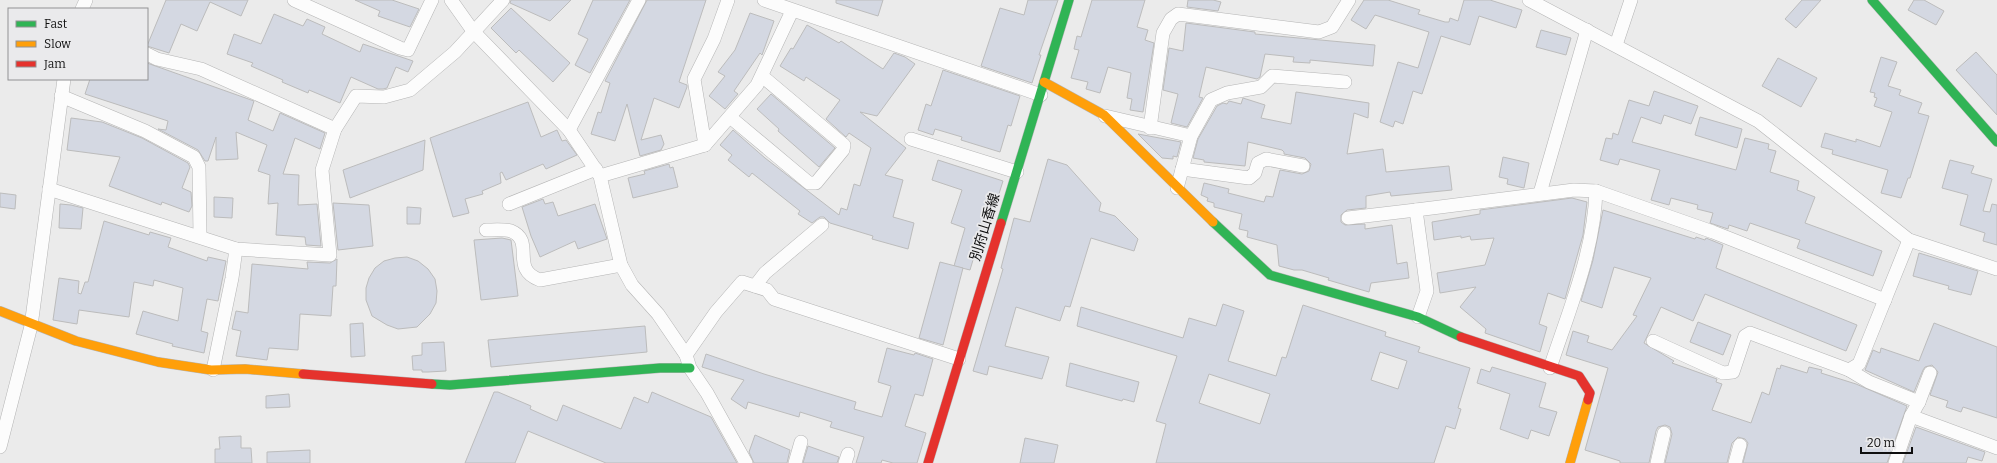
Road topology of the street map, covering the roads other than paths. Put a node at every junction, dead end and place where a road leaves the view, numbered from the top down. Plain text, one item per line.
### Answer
1 (294, 0) edge
2 (432, 0) edge
3 (450, 0) edge
4 (503, 0) edge
5 (639, 0) edge
6 (728, 0) edge
7 (764, 0) edge
8 (1069, 0) edge
9 (1349, 0) edge
10 (1530, 0) edge
11 (1631, 0) edge
12 (1872, 0) edge
13 (792, 11) junction
14 (1587, 30) junction
15 (472, 31) junction
16 (1616, 46) junction
17 (148, 54) edge
18 (762, 76) junction
19 (64, 80) edge
20 (1044, 82) junction
21 (1345, 82) dead end
22 (1040, 95) junction
23 (61, 96) junction
24 (1104, 115) junction
25 (730, 117) junction
26 (336, 128) junction
27 (1150, 128) junction
28 (569, 130) junction
29 (1191, 136) junction
30 (911, 139) dead end
31 (1997, 142) edge
32 (706, 145) junction
33 (1303, 166) dead end
34 (1182, 170) junction
35 (598, 172) junction
36 (1017, 172) junction
37 (1177, 188) junction
38 (49, 189) junction
39 (1596, 191) junction
40 (1540, 193) junction
41 (509, 204) dead end
42 (1416, 210) junction
43 (1348, 218) dead end
44 (822, 225) dead end
45 (486, 230) dead end
46 (200, 236) junction
47 (1909, 240) junction
48 (236, 249) junction
49 (621, 265) junction
50 (1997, 269) edge
51 (755, 286) junction
52 (1885, 300) junction
53 (0, 310) edge
54 (1418, 318) junction
55 (30, 326) junction
56 (1653, 341) dead end
57 (686, 355) junction
58 (959, 359) junction
59 (690, 368) junction
60 (1550, 368) junction
61 (213, 370) junction
62 (1849, 370) junction
63 (1930, 373) dead end
64 (1919, 402) junction
65 (1911, 416) junction
66 (1664, 433) dead end
67 (801, 442) dead end
68 (1740, 445) dead end
69 (0, 447) edge
70 (1997, 448) edge
71 (746, 463) edge
72 (795, 463) edge
73 (928, 463) edge
74 (1570, 463) edge
75 (1657, 463) edge
76 (1735, 463) edge
77 (1896, 463) edge

1 - 2 street
3 - 15 street
4 - 15 street
5 - 28 street
6 - 32 street
7 - 13 street
8 - 20 street, 別府山香線
9 - 27 street
10 - 14 street
11 - 16 street
12 - 31 street
13 - 18 street
13 - 22 street
14 - 16 street
14 - 40 street
15 - 26 street
15 - 28 street
16 - 47 street
17 - 26 street
18 - 25 street
18 - 25 street
19 - 23 street
20 - 22 street, 別府山香線
20 - 24 street
21 - 29 street
22 - 36 street, 別府山香線
23 - 38 street
23 - 46 street
24 - 27 street
24 - 37 street
25 - 32 street
26 - 48 street
27 - 29 street
28 - 35 street
29 - 34 street
30 - 36 street
32 - 35 street
33 - 34 street
34 - 37 street
35 - 41 street
35 - 49 street
36 - 58 street, 別府山香線
37 - 54 street
38 - 46 street
38 - 55 street
39 - 40 street
39 - 52 street
39 - 60 street
40 - 42 street
42 - 43 street
42 - 54 street
44 - 51 street
45 - 49 street
46 - 48 street
47 - 50 street
47 - 52 street
48 - 61 street
49 - 57 street
51 - 57 street
51 - 58 street
52 - 62 street
53 - 55 street
54 - 60 street
55 - 61 street
55 - 69 street
56 - 62 street
57 - 59 street
58 - 73 street, 別府山香線
59 - 61 street
59 - 71 street
60 - 74 street
62 - 64 street
63 - 64 street
64 - 65 street
65 - 70 street
65 - 77 street
66 - 75 street
67 - 72 street
68 - 76 street

